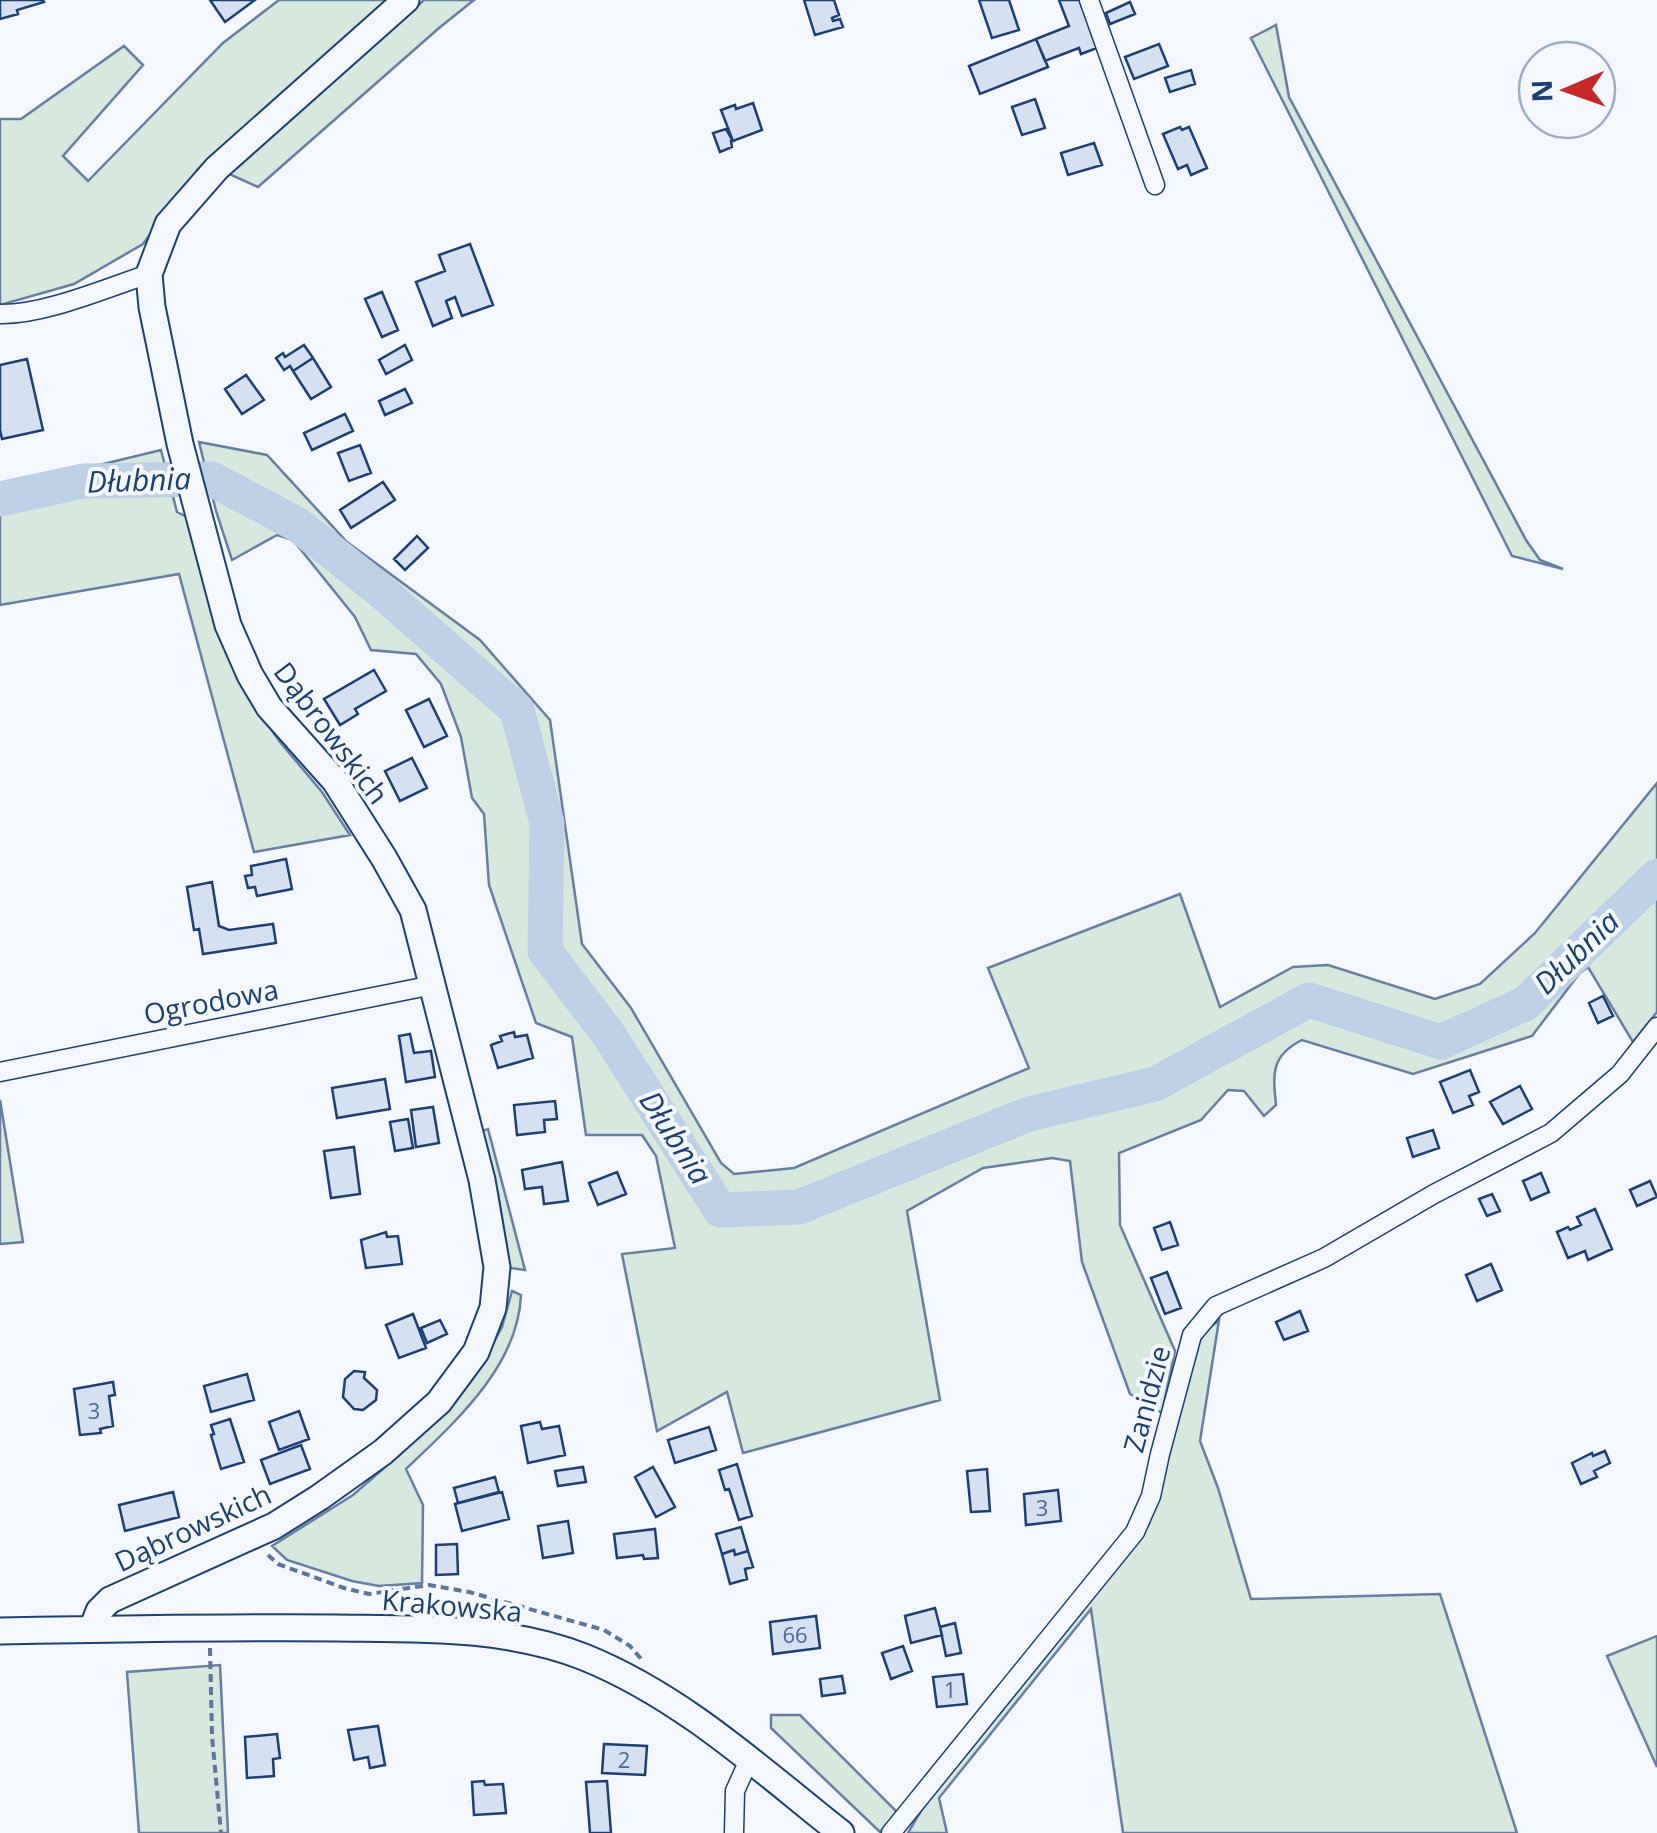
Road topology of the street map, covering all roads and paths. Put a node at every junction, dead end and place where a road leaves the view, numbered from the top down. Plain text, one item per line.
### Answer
1 (406, 0) edge
2 (1089, 0) edge
3 (1155, 185) dead end
4 (149, 274) junction
5 (0, 314) edge
6 (432, 985) junction
7 (1657, 1027) edge
8 (0, 1072) edge
9 (255, 1535) junction
10 (209, 1628) junction
11 (92, 1629) junction
12 (0, 1631) edge
13 (641, 1684) junction
14 (749, 1760) junction
15 (222, 1833) edge
16 (734, 1833) edge
17 (841, 1833) edge
18 (890, 1833) edge

1 - 4 street, Dąbrowskich
2 - 3 street
4 - 5 street
4 - 6 street, Dąbrowskich
6 - 8 street, Ogrodowa
6 - 9 street, Dąbrowskich
7 - 18 street, Zanidzie
9 - 11 street, Dąbrowskich
9 - 13 path
10 - 11 street, Krakowska
10 - 13 street, Krakowska
10 - 15 path
11 - 12 street, Krakowska
13 - 14 street, Krakowska
14 - 16 street
14 - 17 street, Krakowska

